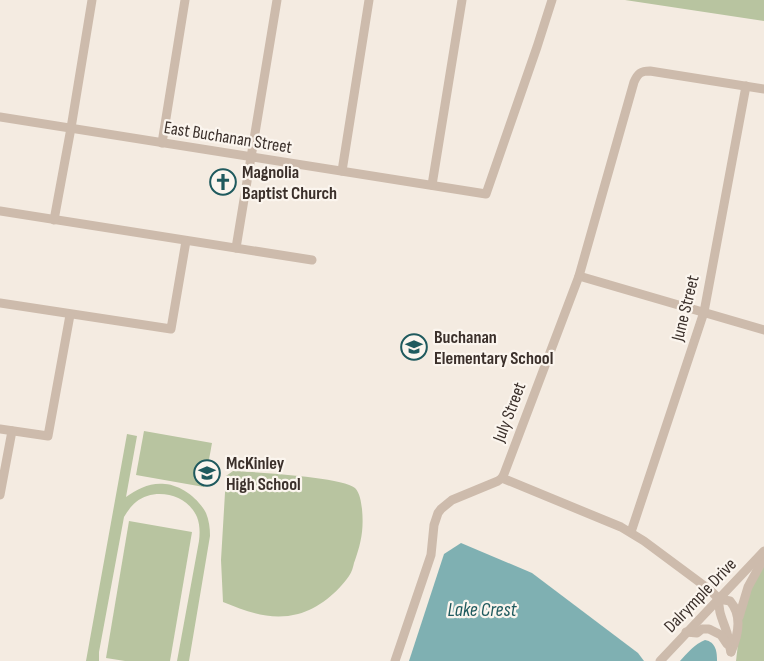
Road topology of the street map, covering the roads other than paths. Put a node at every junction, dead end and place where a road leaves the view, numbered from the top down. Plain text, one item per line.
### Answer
1 (92, 0) edge
2 (185, 0) edge
3 (277, 0) edge
4 (369, 0) edge
5 (462, 0) edge
6 (552, 0) edge
7 (747, 86) junction
8 (764, 89) edge
9 (0, 117) edge
10 (71, 128) junction
11 (162, 143) junction
12 (251, 157) junction
13 (342, 171) junction
14 (432, 186) junction
15 (0, 211) edge
16 (54, 220) junction
17 (186, 241) junction
18 (236, 248) junction
19 (312, 260) dead end
20 (579, 276) junction
21 (0, 303) edge
22 (704, 312) junction
23 (70, 315) junction
24 (764, 330) edge
25 (0, 429) edge
26 (12, 431) junction
27 (502, 478) junction
28 (0, 495) edge
29 (631, 532) junction
30 (764, 551) edge
31 (764, 558) edge
32 (719, 599) junction
33 (738, 625) junction
34 (686, 633) junction
35 (729, 647) junction
36 (394, 661) edge
37 (660, 661) edge

1 - 10 street
2 - 11 street
3 - 12 street
4 - 13 street
5 - 14 street
6 - 14 street, East Buchanan Street
7 - 8 street
7 - 20 street, July Street
7 - 22 street, June Street
9 - 10 street, East Buchanan Street
10 - 11 street, East Buchanan Street
10 - 16 street
11 - 12 street, East Buchanan Street
12 - 13 street, East Buchanan Street
12 - 18 street
13 - 14 street, East Buchanan Street
15 - 16 street
16 - 17 street
17 - 18 street
17 - 23 street
18 - 19 street
20 - 22 street
20 - 27 street, July Street
21 - 23 street
22 - 24 street
22 - 29 street, June Street
23 - 26 street
25 - 26 street
26 - 28 street
27 - 29 street
27 - 36 street
29 - 32 street
30 - 32 street, Dalrymple Drive
31 - 33 street
32 - 33 street
32 - 34 street, Dalrymple Drive
32 - 35 street
33 - 35 street
34 - 35 street
34 - 37 street, Dalrymple Drive

